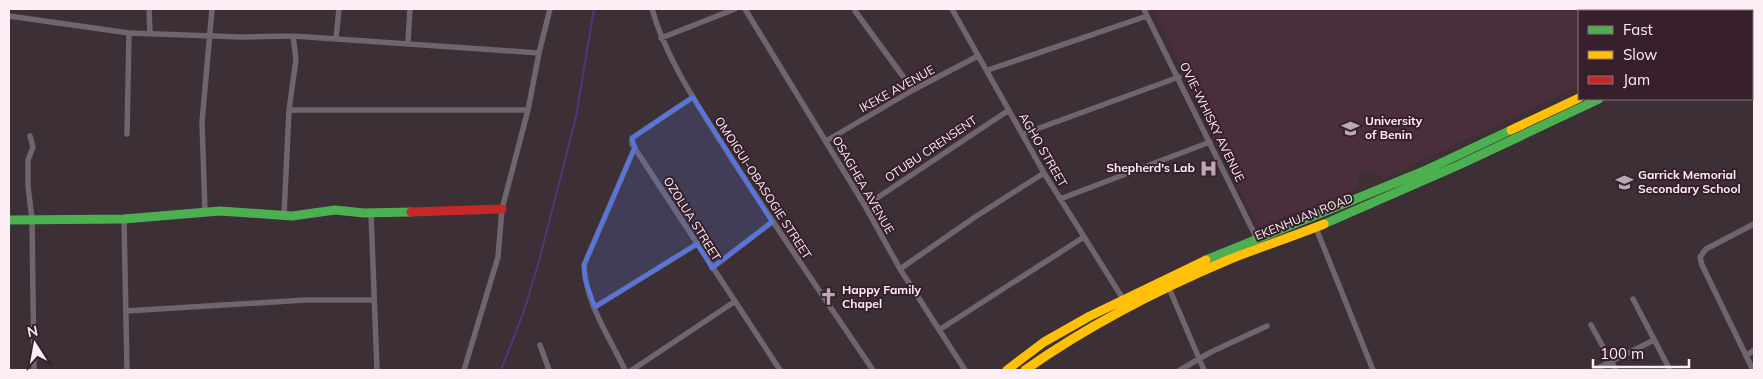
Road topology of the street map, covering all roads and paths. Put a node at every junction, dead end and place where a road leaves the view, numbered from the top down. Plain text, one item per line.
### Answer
1 (149, 9) edge
2 (212, 9) edge
3 (339, 9) edge
4 (410, 9) edge
5 (550, 9) edge
6 (652, 9) edge
7 (734, 9) edge
8 (745, 9) edge
9 (961, 9) edge
10 (1144, 9) edge
11 (953, 10) edge
12 (855, 11) dead end
13 (9, 16) edge
14 (1148, 16) junction
15 (129, 33) junction
16 (150, 33) junction
17 (211, 35) junction
18 (293, 36) junction
19 (336, 38) junction
20 (661, 38) junction
21 (408, 42) junction
22 (539, 53) junction
23 (978, 56) junction
24 (988, 70) junction
25 (1179, 77) junction
26 (913, 90) junction
27 (693, 97) junction
28 (1578, 98) edge
29 (1598, 100) edge
30 (289, 110) junction
31 (528, 110) junction
32 (1009, 110) junction
33 (127, 134) dead end
34 (1023, 134) junction
35 (30, 136) dead end
36 (826, 141) junction
37 (1210, 142) junction
38 (635, 147) junction
39 (1044, 173) junction
40 (1060, 200) junction
41 (865, 206) junction
42 (502, 209) junction
43 (205, 212) junction
44 (371, 213) junction
45 (284, 215) junction
46 (32, 219) junction
47 (124, 219) junction
48 (9, 220) edge
49 (772, 222) junction
50 (1754, 224) edge
51 (1316, 228) junction
52 (1084, 237) junction
53 (1256, 237) junction
54 (697, 244) junction
55 (712, 268) junction
56 (900, 270) junction
57 (1169, 288) junction
58 (1123, 298) junction
59 (1633, 299) dead end
60 (374, 300) junction
61 (734, 302) junction
62 (595, 307) junction
63 (1128, 308) junction
64 (126, 311) junction
65 (1591, 325) dead end
66 (1267, 326) dead end
67 (939, 330) junction
68 (1654, 340) junction
69 (540, 345) dead end
70 (1754, 350) edge
71 (1746, 356) junction
72 (1198, 359) junction
73 (1611, 362) junction
74 (34, 370) edge
75 (127, 370) edge
76 (376, 370) edge
77 (464, 370) edge
78 (549, 370) edge
79 (625, 370) edge
80 (632, 370) edge
81 (780, 370) edge
82 (874, 370) edge
83 (965, 370) edge
84 (1007, 370) edge
85 (1025, 370) edge
86 (1180, 370) edge
87 (1204, 370) edge
88 (1373, 370) edge
89 (1594, 370) edge
90 (1616, 370) edge
91 (1670, 370) edge
92 (1752, 370) edge

1 - 16 street
2 - 17 street
3 - 19 street
4 - 21 street
5 - 22 street
6 - 20 street, OMOIGUI-OBASOGIE STREET
7 - 20 street
8 - 36 street, OSAGHEA AVENUE
9 - 11 street
10 - 14 street, OVIE-WHISKY AVENUE
11 - 23 street, AGHO STREET
12 - 26 street
13 - 15 street
14 - 24 street
14 - 25 street, OVIE-WHISKY AVENUE
15 - 16 street
15 - 33 street
16 - 17 street
17 - 18 street
17 - 43 street
18 - 19 street
18 - 30 street
19 - 21 street
20 - 27 street, OMOIGUI-OBASOGIE STREET
21 - 22 street
22 - 31 street
23 - 24 street, AGHO STREET
23 - 26 street, IKEKE AVENUE
24 - 32 street, AGHO STREET
25 - 34 street
25 - 37 street, OVIE-WHISKY AVENUE
26 - 36 street, IKEKE AVENUE
27 - 38 street
27 - 49 street, OMOIGUI-OBASOGIE STREET
28 - 53 main road, EKENHUAN ROAD
29 - 51 main road, EKENHUAN ROAD
30 - 31 street
30 - 45 street
31 - 42 street
32 - 34 street, AGHO STREET
32 - 41 street, OTUBU CRENSENT
34 - 39 street, AGHO STREET
35 - 46 street
36 - 41 street, OSAGHEA AVENUE
37 - 40 street
37 - 53 street, OVIE-WHISKY AVENUE
38 - 54 street, OZOLUA STREET
38 - 62 street
39 - 40 street, AGHO STREET
39 - 56 street
40 - 52 street, AGHO STREET
41 - 56 street, OSAGHEA AVENUE
42 - 44 main road
42 - 77 street
43 - 45 main road
43 - 47 main road
44 - 45 main road
44 - 60 street
46 - 47 main road
46 - 48 main road
46 - 74 street
47 - 64 street
49 - 55 street
49 - 82 street, OMOIGUI-OBASOGIE STREET
50 - 71 street
51 - 57 main road, EKENHUAN ROAD
51 - 88 street
52 - 58 street, AGHO STREET
52 - 67 street
53 - 58 main road, EKENHUAN ROAD
54 - 55 street, OZOLUA STREET
54 - 62 street
55 - 61 street, OZOLUA STREET
56 - 67 street, OSAGHEA AVENUE
57 - 63 main road, EKENHUAN ROAD
57 - 72 street
58 - 63 street, AGHO STREET
58 - 84 main road, EKENHUAN ROAD
59 - 68 street
60 - 64 street
60 - 76 street
61 - 80 street
61 - 81 street, OZOLUA STREET
62 - 79 street
63 - 85 main road, EKENHUAN ROAD
64 - 75 street
65 - 73 street
66 - 72 street
67 - 83 street, OSAGHEA AVENUE
68 - 73 street
68 - 91 street
69 - 78 street
70 - 71 street
71 - 92 street
72 - 86 street
72 - 87 street
73 - 89 street
73 - 90 street

